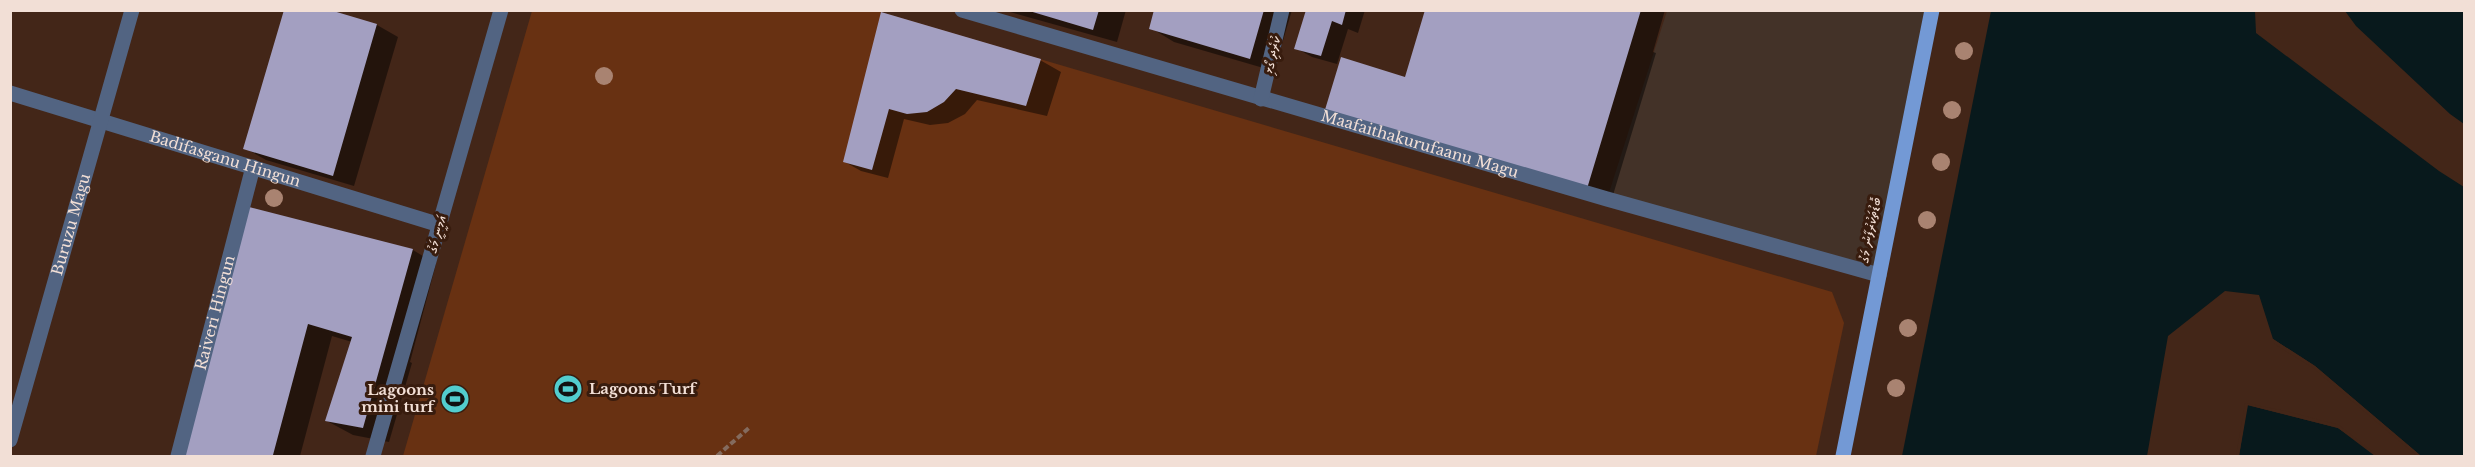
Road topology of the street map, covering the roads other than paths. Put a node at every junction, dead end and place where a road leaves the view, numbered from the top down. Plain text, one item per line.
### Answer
1 (132, 10) edge
2 (501, 10) edge
3 (962, 10) edge
4 (1282, 10) edge
5 (1932, 10) edge
6 (10, 93) edge
7 (1261, 99) junction
8 (101, 122) junction
9 (253, 167) junction
10 (440, 225) junction
11 (1879, 275) junction
12 (10, 440) edge
13 (178, 456) edge
14 (373, 456) edge
15 (1843, 456) edge

1 - 8 street, Buruzu Magu
2 - 10 street, އަމީނީ މަގު
3 - 7 street, Maafaithakurufaanu Magu
4 - 7 street, ކުރެދި ގޯޅި
5 - 11 main road, ބޮޑުތަކުރުފާނު މަގު
6 - 8 street, Badifasganu Hingun
7 - 11 street, Maafaithakurufaanu Magu
8 - 9 street, Badifasganu Hingun
8 - 12 street, Buruzu Magu
9 - 10 street, Badifasganu Hingun
9 - 13 street, Raiveri Hingun
10 - 14 street, އަމީނީ މަގު
11 - 15 main road, ބޮޑުތަކުރުފާނު މަގު

